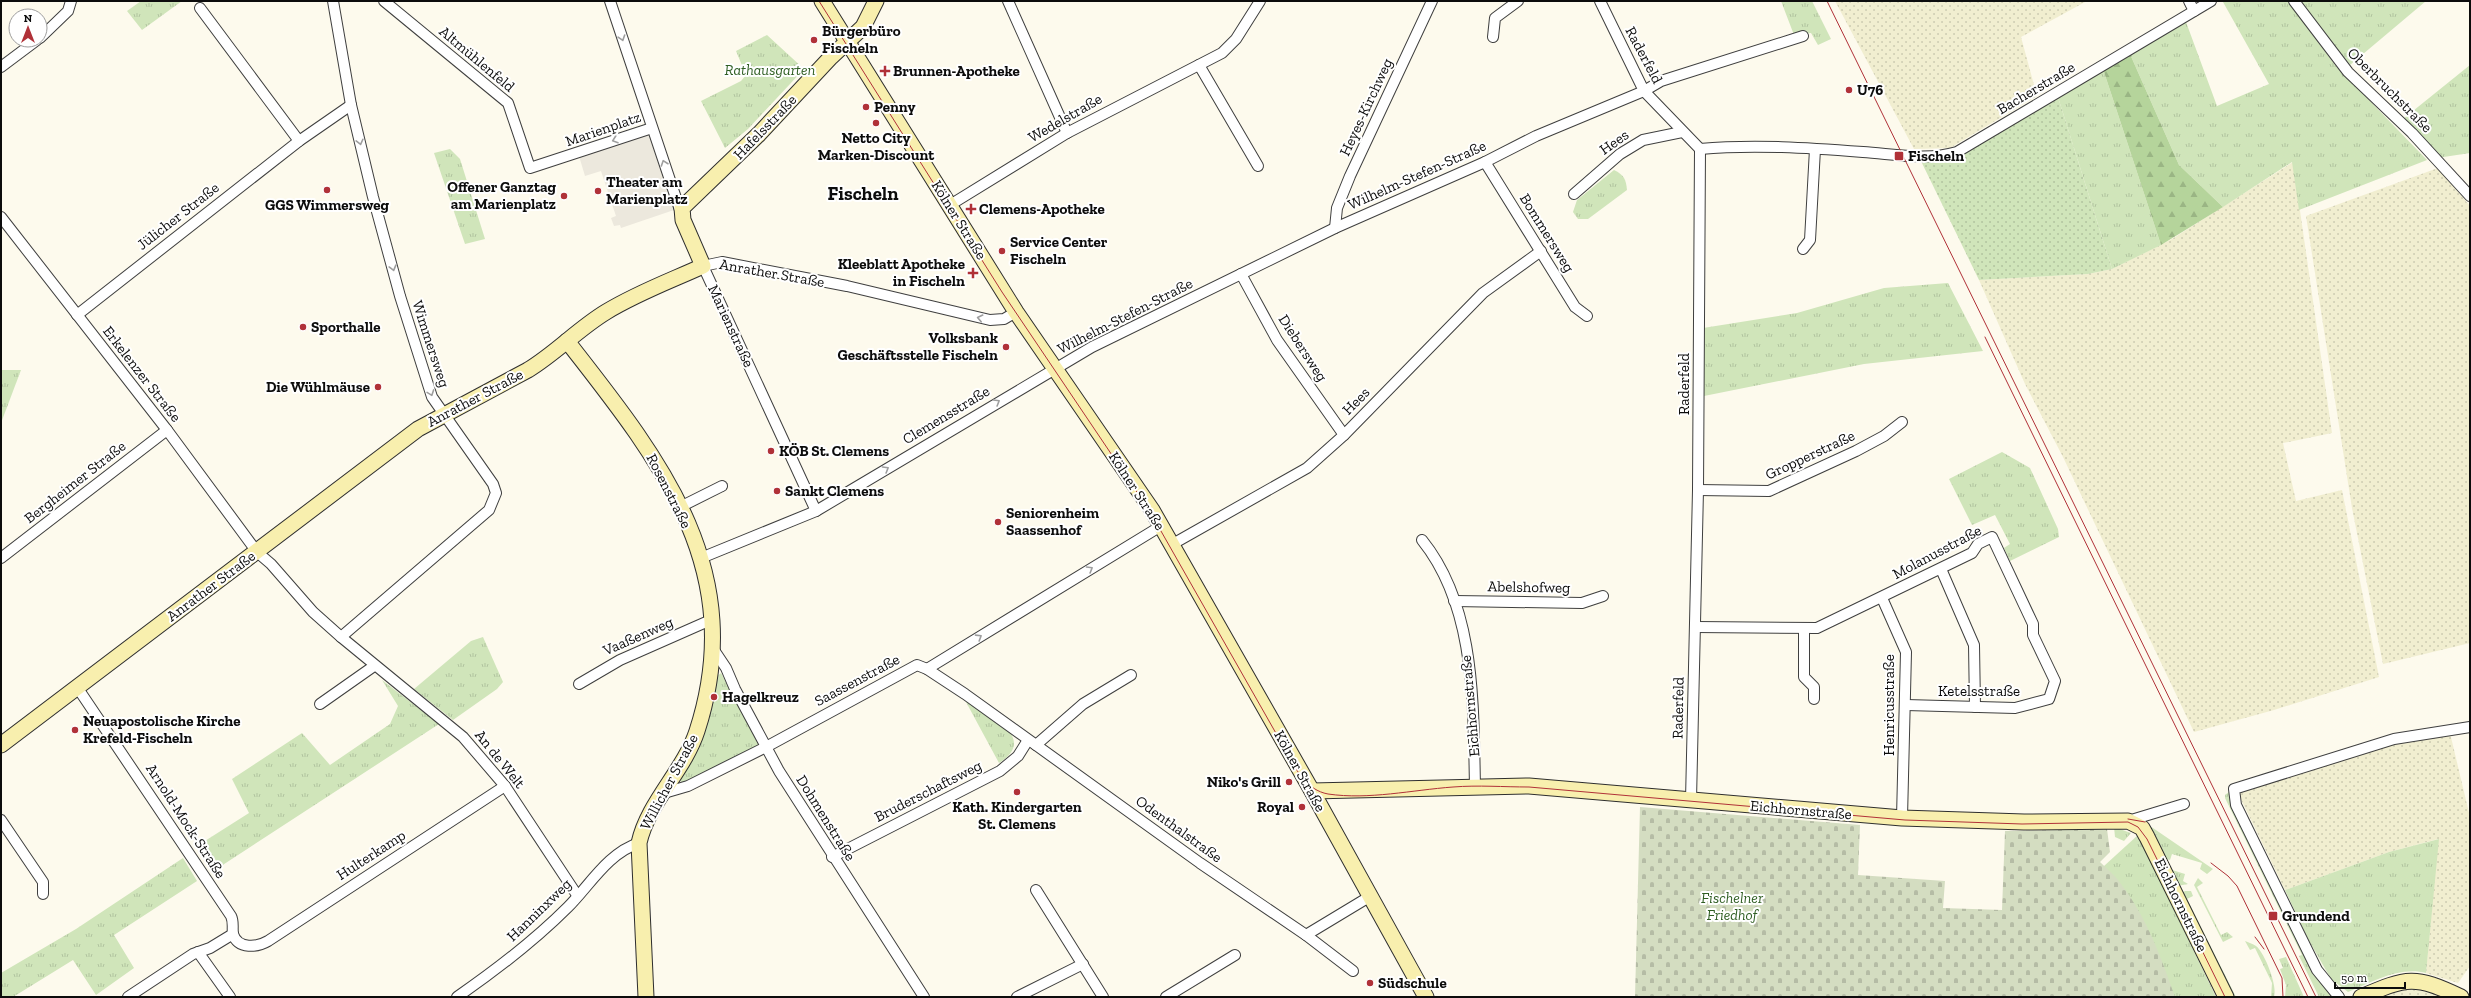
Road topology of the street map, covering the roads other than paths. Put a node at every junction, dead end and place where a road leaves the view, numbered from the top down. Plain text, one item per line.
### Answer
1 (71, 1) edge
2 (333, 1) edge
3 (384, 1) edge
4 (610, 1) edge
5 (822, 1) edge
6 (876, 1) edge
7 (1008, 1) edge
8 (1260, 1) edge
9 (1432, 1) edge
10 (1518, 1) edge
11 (1600, 1) edge
12 (2189, 1) edge
13 (2211, 1) edge
14 (2294, 1) edge
15 (200, 8) dead end
16 (2194, 10) junction
17 (48, 30) edge
18 (1803, 36) dead end
19 (1493, 37) dead end
20 (847, 41) junction
21 (26, 48) edge
22 (1199, 65) junction
23 (1, 67) edge
24 (1644, 91) junction
25 (351, 105) junction
26 (652, 128) junction
27 (1682, 132) junction
28 (1068, 133) junction
29 (299, 141) junction
30 (1700, 149) junction
31 (1815, 149) junction
32 (563, 158) joint
33 (1486, 162) junction
34 (1258, 166) dead end
35 (1574, 194) dead end
36 (2470, 196) edge
37 (950, 205) junction
38 (681, 213) junction
39 (1, 217) edge
40 (1335, 228) junction
41 (1803, 249) dead end
42 (1541, 250) junction
43 (703, 266) junction
44 (1241, 274) junction
45 (1016, 312) junction
46 (76, 315) junction
47 (1587, 316) dead end
48 (567, 342) junction
49 (1055, 368) junction
50 (443, 414) junction
51 (1902, 422) dead end
52 (167, 430) junction
53 (1344, 435) junction
54 (722, 486) dead end
55 (1698, 490) junction
56 (680, 507) junction
57 (816, 511) junction
58 (1160, 526) junction
59 (1422, 540) dead end
60 (1171, 545) junction
61 (257, 552) junction
62 (1, 558) edge
63 (701, 558) junction
64 (1941, 569) junction
65 (1603, 596) dead end
66 (1882, 598) junction
67 (1454, 601) junction
68 (712, 619) junction
69 (1696, 627) junction
70 (1804, 628) junction
71 (2033, 630) joint
72 (341, 637) junction
73 (713, 657) junction
74 (374, 666) junction
75 (927, 669) junction
76 (1131, 675) dead end
77 (579, 684) dead end
78 (77, 687) junction
79 (1814, 699) dead end
80 (320, 704) dead end
81 (1906, 705) junction
82 (1975, 707) junction
83 (2470, 727) edge
84 (1032, 743) junction
85 (1, 745) edge
86 (766, 748) junction
87 (505, 786) junction
88 (1475, 786) junction
89 (1342, 790) junction
90 (1312, 791) junction
91 (664, 793) junction
92 (1691, 800) junction
93 (2184, 804) dead end
94 (1326, 816) junction
95 (1902, 818) junction
96 (1, 820) edge
97 (2128, 820) junction
98 (639, 843) junction
99 (832, 857) junction
100 (1036, 890) dead end
101 (43, 894) dead end
102 (577, 895) junction
103 (1369, 897) junction
104 (233, 934) junction
105 (1306, 935) junction
106 (198, 952) junction
107 (1235, 955) dead end
108 (1083, 964) junction
109 (1353, 971) dead end
110 (128, 997) edge
111 (230, 997) edge
112 (457, 997) edge
113 (646, 997) edge
114 (924, 997) edge
115 (1017, 997) edge
116 (1103, 997) edge
117 (1166, 997) edge
118 (1426, 997) edge
119 (2226, 997) edge
120 (2339, 997) edge
121 (2361, 997) edge
122 (2461, 997) edge

1 - 17 street
2 - 25 street, Wimmersweg
3 - 32 street, Altmühlenfeld
4 -> 26 street, Marienstraße
5 - 20 main road, Kölner Straße
6 - 20 main road, Hafelsstraße
7 - 28 street
8 - 22 street, Wedelstraße
9 - 40 street, Heyes-Kirchweg
10 - 19 street
11 - 24 street, Raderfeld
12 - 16 street
13 - 16 street, Bacherstraße
14 - 36 street, Oberbruchstraße
15 - 29 street
16 - 31 street, Bacherstraße
18 - 24 street, Wilhelm-Stefen-Straße
20 - 37 main road, Kölner Straße
20 - 38 main road, Hafelsstraße
21 - 23 street
22 - 28 street, Wedelstraße
22 - 34 street
24 - 27 street, Raderfeld
24 - 33 street, Wilhelm-Stefen-Straße
25 - 29 street, Jülicher Straße
25 -> 50 street, Wimmersweg
26 -> 32 street, Marienplatz
38 -> 26 street, Marienstraße
27 - 30 street, Raderfeld
27 - 35 street, Hees
28 - 37 street, Wedelstraße
29 - 46 street, Jülicher Straße
30 - 31 street
30 - 55 street, Raderfeld
31 - 41 street
33 - 40 street, Wilhelm-Stefen-Straße
33 - 42 street, Bommersweg
37 - 45 main road, Kölner Straße
38 - 43 main road, Marienstraße
39 - 46 street, Erkelenzer Straße
40 - 44 street, Wilhelm-Stefen-Straße
42 - 47 street, Bommersweg
42 - 53 street, Hees
45 -> 43 street, Anrather Straße
43 - 48 main road, Anrather Straße
43 - 57 street, Marienstraße
44 - 49 street, Wilhelm-Stefen-Straße
44 - 53 street, Diebersweg
45 - 49 main road, Kölner Straße
46 - 52 street, Erkelenzer Straße
48 - 50 main road, Anrather Straße
48 - 56 main road, Rosenstraße
57 -> 49 street, Clemensstraße
49 - 58 main road, Kölner Straße
50 - 61 main road, Anrather Straße
50 - 72 street, Wimmersweg
51 - 55 street, Gropperstraße
52 - 61 street, Erkelenzer Straße
52 - 62 street, Bergheimer Straße
53 - 60 street, Hees
54 - 56 street
55 - 69 street, Raderfeld
56 - 63 main road, Rosenstraße
57 - 63 street, Clemensstraße
58 - 60 main road, Kölner Straße
75 -> 58 street
59 - 67 street, Eichhornstraße
60 - 90 main road, Kölner Straße
61 - 72 street, An de Welt
61 - 78 main road, Anrather Straße
63 - 68 main road, Rosenstraße
64 - 66 street, Molanusstraße
64 - 71 street, Molanusstraße
64 - 82 street
65 - 67 street, Abelshofweg
66 - 70 street, Molanusstraße
66 - 81 street, Henricusstraße
67 - 88 street, Eichhornstraße
68 - 73 main road, Rosenstraße
68 - 77 street, Vaaßenweg
69 - 70 street, Molanusstraße
69 - 92 street, Raderfeld
70 - 79 street
71 - 82 street, Ketelsstraße
72 - 74 street, An de Welt
73 - 86 street, Dohmenstraße
73 - 91 main road, Willicher Straße
74 - 80 street
74 - 87 street, An de Welt
75 - 84 street, Odenthalstraße
75 - 86 street, Saassenstraße
76 - 84 street
78 - 85 main road, Anrather Straße
78 - 104 street, Arnold-Mock-Straße
81 - 82 street, Ketelsstraße
81 - 95 street, Henricusstraße
83 - 120 street
84 - 99 street, Bruderschaftsweg
84 - 105 street, Odenthalstraße
86 - 91 street, Saassenstraße
86 - 99 street, Dohmenstraße
87 - 102 street, An de Welt
87 - 104 street, Hulterkamp
88 - 89 main road, Eichhornstraße
88 - 92 main road, Eichhornstraße
89 - 90 main road, Eichhornstraße
89 - 94 main road
90 - 94 main road, Kölner Straße
91 - 98 main road, Willicher Straße
92 - 95 main road, Eichhornstraße
93 - 97 street, Eichhornstraße
94 - 103 main road, Kölner Straße
95 - 97 main road, Eichhornstraße
96 - 101 street
97 - 119 main road, Eichhornstraße
98 - 102 street, Hanninxweg
98 - 113 main road, Willicher Straße
99 - 114 street, Dohmenstraße
100 - 108 street
102 - 112 street, Hanninxweg
103 - 105 street
103 - 118 main road, Kölner Straße
104 - 106 street
105 - 109 street, Odenthalstraße
106 - 110 street
106 - 111 street
107 - 117 street
108 - 115 street
108 - 116 street
121 - 122 main road

